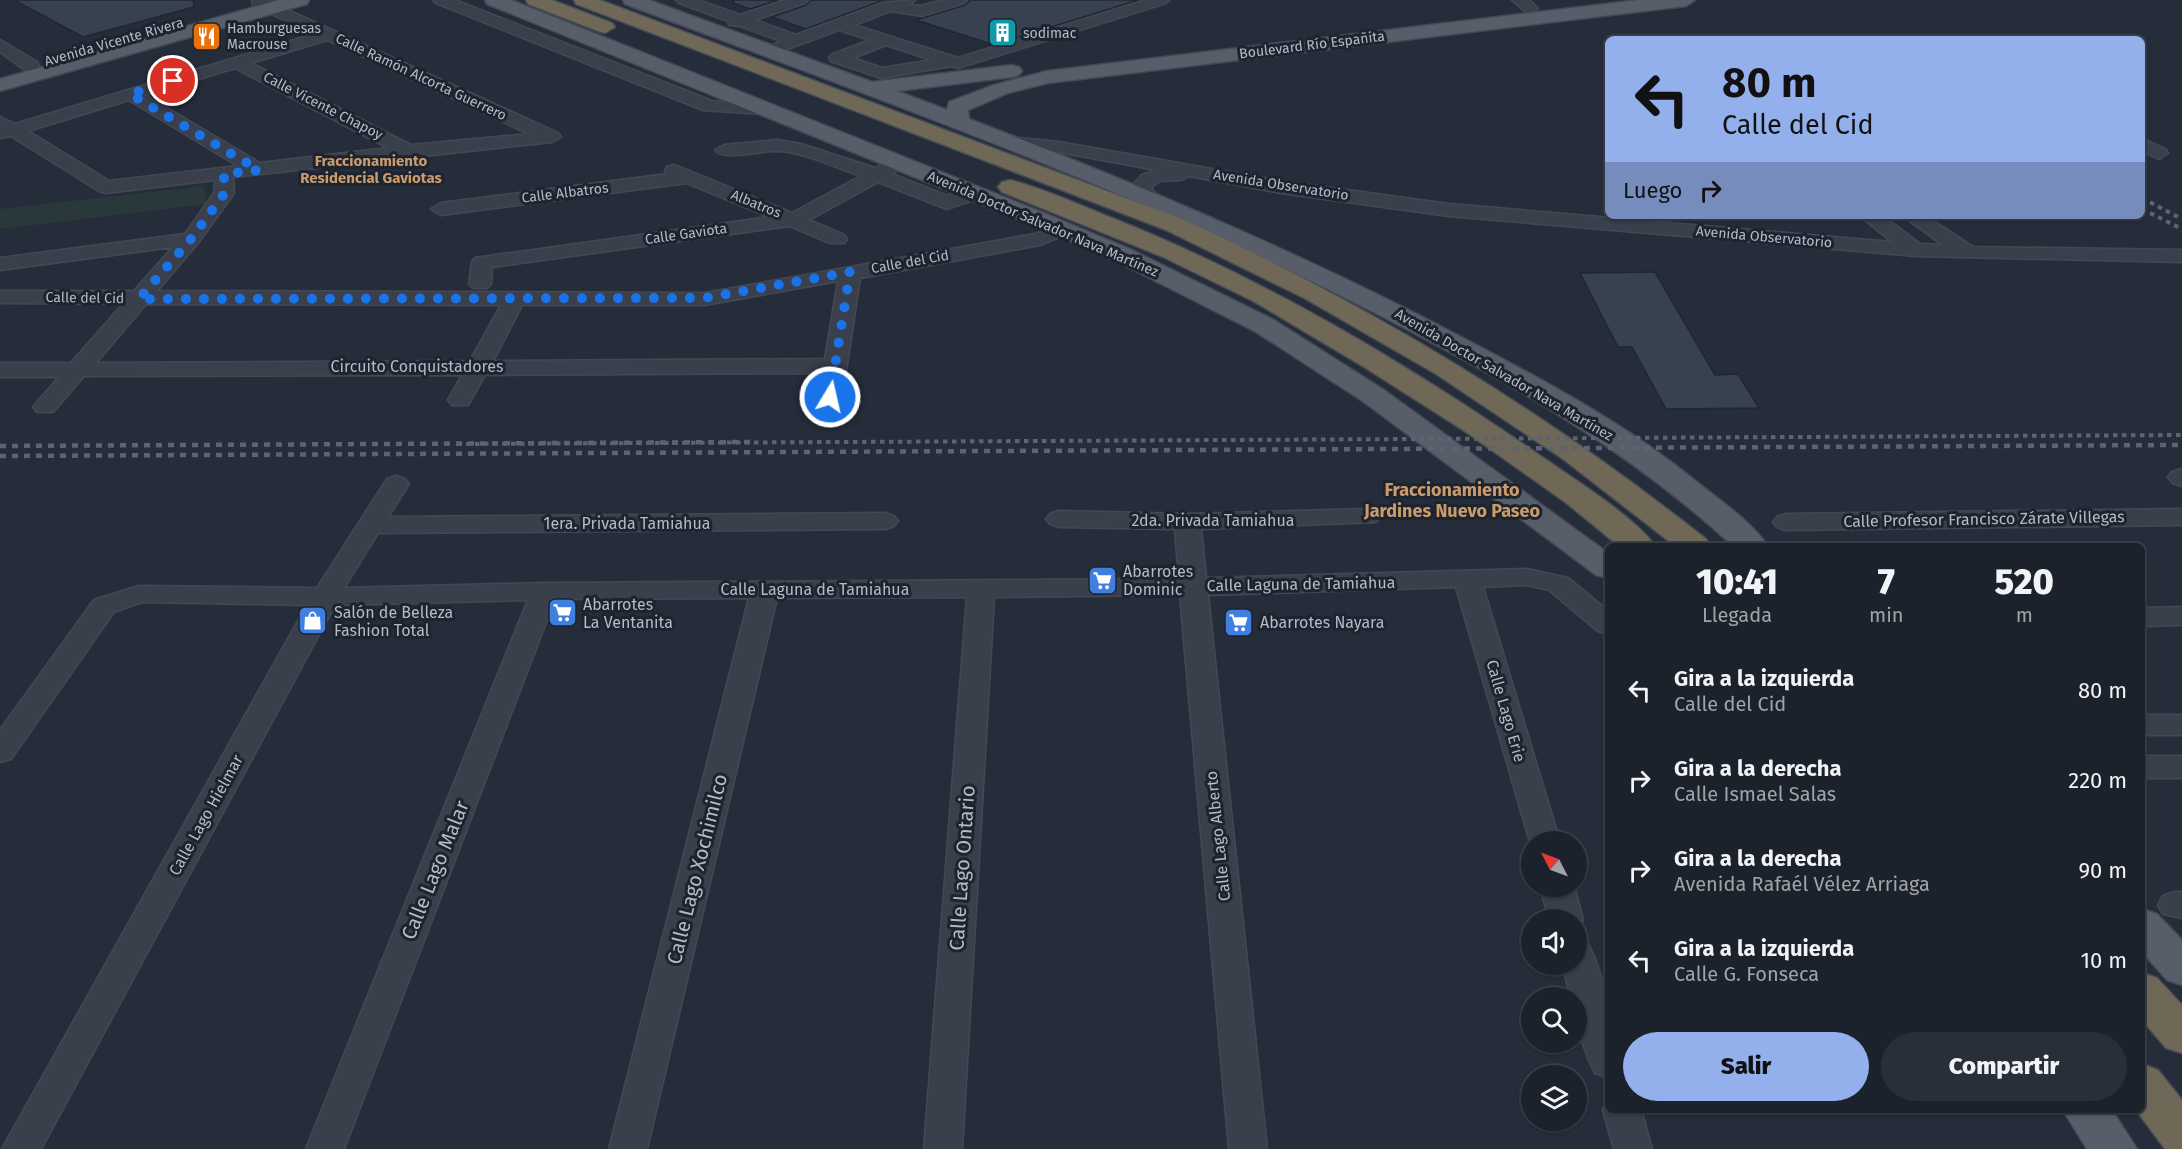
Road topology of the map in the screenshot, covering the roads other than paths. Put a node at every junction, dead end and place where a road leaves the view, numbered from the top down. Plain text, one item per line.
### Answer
1 (300, 0) edge
2 (441, 0) edge
3 (494, 0) edge
4 (535, 0) edge
5 (583, 0) edge
6 (632, 0) edge
7 (684, 0) edge
8 (800, 0) edge
9 (868, 0) edge
10 (907, 0) edge
11 (959, 0) edge
12 (1161, 0) edge
13 (1592, 0) edge
14 (1686, 0) edge
15 (264, 3) edge
16 (1525, 4) edge
17 (889, 7) junction
18 (741, 20) junction
19 (839, 25) junction
20 (711, 30) junction
21 (329, 34) junction
22 (885, 40) junction
23 (797, 41) junction
24 (0, 45) edge
25 (768, 51) junction
26 (954, 61) junction
27 (237, 62) junction
28 (31, 66) junction
29 (0, 74) edge
30 (0, 85) edge
31 (868, 88) junction
32 (130, 94) junction
33 (766, 109) junction
34 (959, 122) junction
35 (4, 128) edge
36 (1009, 142) junction
37 (2145, 146) edge
38 (724, 150) dead end
39 (408, 151) junction
40 (2159, 153) dead end
41 (899, 163) junction
42 (259, 170) junction
43 (1204, 173) junction
44 (681, 174) joint
45 (877, 175) junction
46 (224, 176) junction
47 (1000, 183) junction
48 (974, 193) junction
49 (1149, 199) junction
50 (441, 209) dead end
51 (1874, 219) edge
52 (1917, 219) edge
53 (794, 220) junction
54 (1062, 229) junction
55 (197, 231) junction
56 (837, 239) dead end
57 (1247, 242) junction
58 (1916, 250) junction
59 (1968, 253) junction
60 (1123, 255) junction
61 (2182, 256) edge
62 (0, 264) edge
63 (850, 272) junction
64 (480, 284) dead end
65 (0, 297) edge
66 (516, 297) junction
67 (139, 299) junction
68 (1332, 300) junction
69 (479, 366) junction
70 (835, 366) junction
71 (77, 369) junction
72 (0, 370) edge
73 (830, 397) dead end
74 (460, 400) dead end
75 (45, 406) dead end
76 (396, 484) dead end
77 (1367, 517) dead end
78 (2182, 517) edge
79 (1059, 519) dead end
80 (885, 521) dead end
81 (1187, 522) junction
82 (1786, 522) dead end
83 (368, 525) junction
84 (1635, 543) edge
85 (1691, 543) edge
86 (1749, 543) edge
87 (1605, 566) edge
88 (1467, 580) junction
89 (1193, 587) junction
90 (981, 588) junction
91 (765, 589) junction
92 (544, 591) junction
93 (326, 597) junction
94 (2182, 616) edge
95 (2145, 617) edge
96 (1605, 623) edge
97 (2145, 725) edge
98 (2182, 725) edge
99 (0, 752) edge
100 (2145, 767) edge
101 (2182, 767) edge
102 (1541, 831) edge
103 (2166, 912) edge
104 (2182, 968) edge
105 (1582, 975) edge
106 (2145, 993) edge
107 (2182, 1035) edge
108 (1605, 1052) edge
109 (2145, 1087) edge
110 (1623, 1113) edge
111 (2088, 1113) edge
112 (2182, 1135) edge
113 (21, 1149) edge
114 (325, 1149) edge
115 (628, 1149) edge
116 (943, 1149) edge
117 (1248, 1149) edge
118 (1634, 1149) edge
119 (2114, 1149) edge

1 - 15 main road, Avenida Vicente Rivera
2 - 33 street
3 - 33 main road, Avenida Doctor Salvador Nava Martínez
4 - 47 highway, Avenida Doctor Salvador Nava Martínez
5 - 68 highway, Avenida Doctor Salvador Nava Martínez
6 - 20 main road, Avenida Doctor Salvador Nava Martínez
7 - 18 street
8 - 18 street
9 - 17 street
10 - 17 street
11 - 17 street
12 - 26 street
13 - 16 main road, Boulevard Río Españita
14 - 34 main road, Boulevard Río Españita
15 - 21 street, Calle Ramón Alcorta Guerrero
15 - 28 main road, Avenida Vicente Rivera
15 - 30 main road, Avenida Vicente Rivera
16 - 31 main road, Boulevard Río Españita
17 - 19 street
18 - 20 street
18 - 23 street
19 - 22 street
19 - 23 street
20 - 25 main road, Avenida Doctor Salvador Nava Martínez
21 - 27 street
21 - 39 street, Calle Ramón Alcorta Guerrero
22 - 26 street
22 - 26 street
23 - 25 street
24 - 28 street
25 - 31 main road, Avenida Doctor Salvador Nava Martínez
27 - 32 street
27 - 39 street, Calle Vicente Chapoy
28 - 29 main road, Avenida Vicente Rivera
31 - 34 main road, Avenida Doctor Salvador Nava Martínez
32 - 35 street
32 - 42 street
33 - 41 main road, Avenida Doctor Salvador Nava Martínez
34 - 36 main road, Avenida Doctor Salvador Nava Martínez
35 - 46 street
36 - 43 street, Avenida Observatorio
36 - 49 main road, Avenida Doctor Salvador Nava Martínez
37 - 40 street
38 - 45 street
39 - 42 street
41 - 45 street, Calle Gaviota
41 - 48 main road, Avenida Doctor Salvador Nava Martínez
42 - 46 street
43 - 49 street, Avenida Observatorio
43 - 58 street, Avenida Observatorio
44 - 50 street, Calle Albatros
44 - 53 street, Albatros
45 - 48 street
45 - 53 street, Calle Gaviota
46 - 55 street
47 - 60 highway
47 - 84 highway, Avenida Doctor Salvador Nava Martínez
48 - 54 main road, Avenida Doctor Salvador Nava Martínez
49 - 57 main road, Avenida Doctor Salvador Nava Martínez
51 - 58 street
52 - 59 street
53 - 56 street, Albatros
53 - 64 street, Calle Gaviota
54 - 60 main road, Avenida Doctor Salvador Nava Martínez
54 - 63 street, Calle del Cid
55 - 62 street
55 - 67 street
57 - 68 highway
57 - 86 main road, Avenida Doctor Salvador Nava Martínez
58 - 59 street, Avenida Observatorio
59 - 61 street, Avenida Observatorio
60 - 87 main road, Avenida Doctor Salvador Nava Martínez
63 - 66 street, Calle del Cid
63 - 70 street
65 - 67 street, Calle del Cid
66 - 67 street, Calle del Cid
66 - 69 street
67 - 71 street
68 - 85 highway, Avenida Doctor Salvador Nava Martínez
69 - 70 street, Circuito Conquistadores
69 - 71 street, Circuito Conquistadores
69 - 74 street
70 - 73 street
71 - 72 street, Circuito Conquistadores
71 - 75 street
76 - 83 street, Calle Lago Hielmar
77 - 81 street, 2da. Privada Tamiahua
78 - 82 street, Calle Profesor Francisco Zárate Villegas
79 - 81 street, 2da. Privada Tamiahua
80 - 83 street, 1era. Privada Tamiahua
81 - 89 street, Calle Lago Alberto
83 - 93 street, Calle Lago Hielmar
88 - 89 street, Calle Laguna de Tamiahua
88 - 96 street, Calle Laguna de Tamiahua
88 - 102 street, Calle Lago Erie
89 - 90 street, Calle Laguna de Tamiahua
89 - 117 street, Calle Lago Alberto
90 - 91 street, Calle Laguna de Tamiahua
90 - 116 street, Calle Lago Ontario
91 - 92 street, Calle Laguna de Tamiahua
91 - 115 street, Calle Lago Xochimilco
92 - 93 street, Calle Laguna de Tamiahua
92 - 114 street, Calle Lago Malar
93 - 99 street, Calle Laguna de Tamiahua
93 - 113 street, Calle Lago Hielmar
94 - 95 street
97 - 98 street
100 - 101 street
103 - 104 main road
105 - 108 street
106 - 107 highway
109 - 112 highway
110 - 118 street
111 - 119 main road

